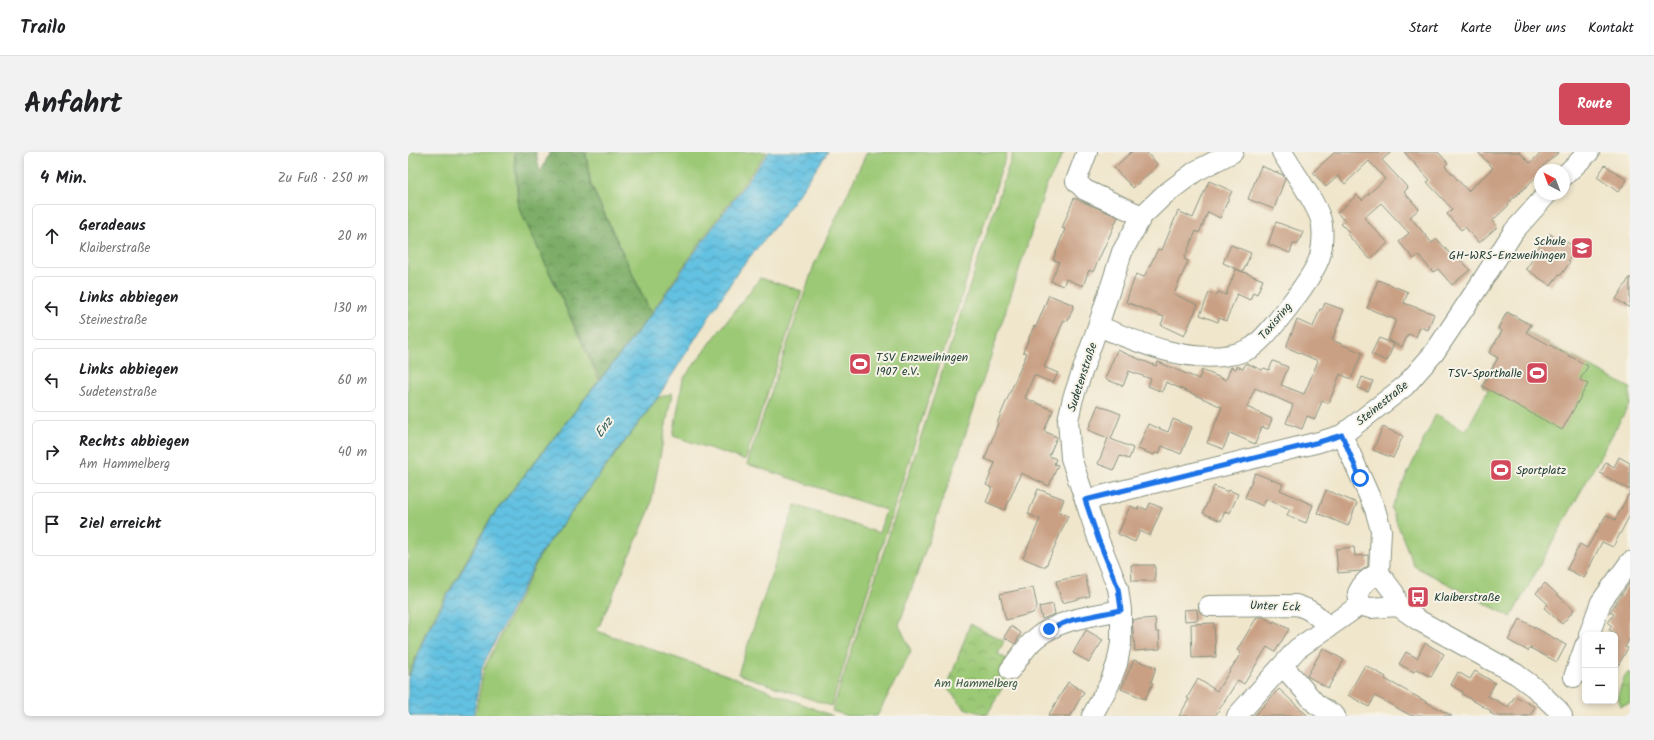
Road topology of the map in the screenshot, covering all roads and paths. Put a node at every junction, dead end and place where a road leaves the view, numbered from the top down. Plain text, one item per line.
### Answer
1 (1087, 152) edge
2 (1232, 152) edge
3 (1282, 152) edge
4 (1589, 152) edge
5 (1570, 170) edge
6 (1542, 200) edge
7 (1142, 216) junction
8 (1098, 326) junction
9 (1342, 435) junction
10 (1085, 500) junction
11 (1630, 562) edge
12 (1380, 573) junction
13 (1360, 605) junction
14 (1209, 606) dead end
15 (1398, 606) junction
16 (1121, 610) junction
17 (1327, 627) junction
18 (1590, 632) edge
19 (1582, 654) edge
20 (1283, 666) junction
21 (1010, 670) dead end
22 (1574, 677) dead end
23 (1092, 716) edge
24 (1237, 716) edge
25 (1335, 716) edge
26 (1562, 716) edge

1 - 7 street
2 - 7 street, Sudetenstraße
3 - 8 street, Taxisring
4 - 5 street
6 - 9 street, Steinestraße
7 - 8 street, Sudetenstraße
8 - 10 street, Sudetenstraße
9 - 10 street, Steinestraße
9 - 12 street
10 - 16 street, Sudetenstraße
11 - 18 street
12 - 13 street
12 - 15 street
13 - 15 street
13 - 17 street
14 - 17 street, Unter Eck
15 - 26 street
16 - 21 street
16 - 23 street, Sudetenstraße
17 - 20 street
19 - 22 street
20 - 24 street
20 - 25 street

